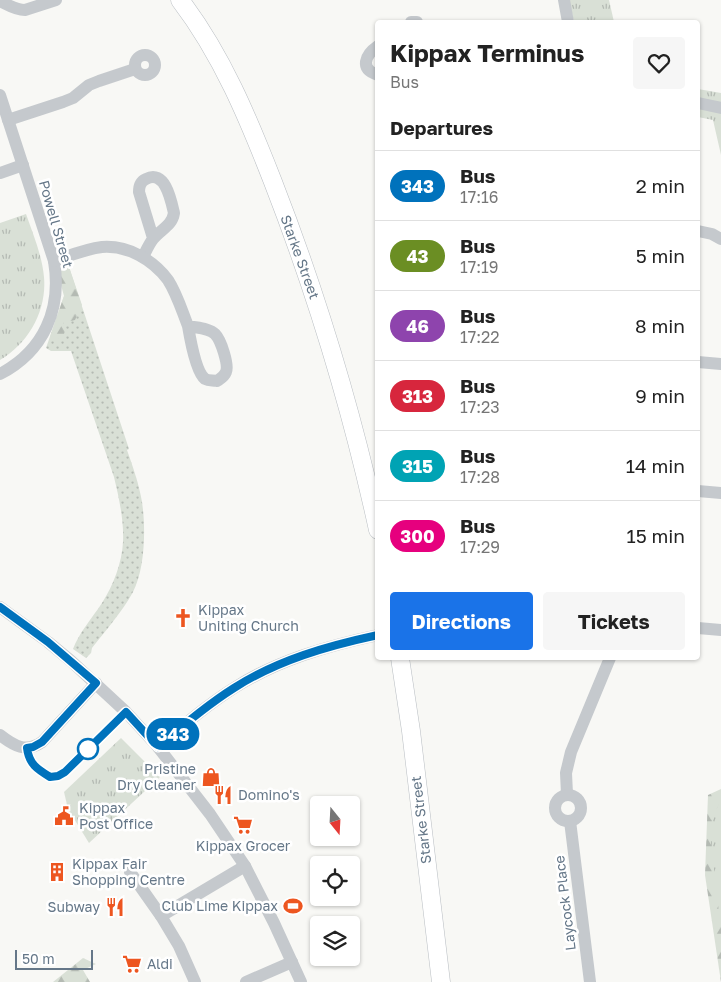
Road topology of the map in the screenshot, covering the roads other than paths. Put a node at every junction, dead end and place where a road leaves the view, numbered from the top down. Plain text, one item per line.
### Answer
1 (56, 0) edge
2 (180, 0) edge
3 (564, 0) edge
4 (0, 1) edge
5 (195, 8) edge
6 (568, 20) edge
7 (375, 48) edge
8 (135, 69) dead end
9 (375, 74) edge
10 (0, 95) edge
11 (700, 103) edge
12 (721, 108) edge
13 (8, 120) junction
14 (23, 165) junction
15 (0, 173) edge
16 (700, 231) edge
17 (153, 238) dead end
18 (721, 239) edge
19 (143, 257) junction
20 (54, 260) junction
21 (188, 326) dead end
22 (700, 362) edge
23 (721, 364) edge
24 (0, 374) edge
25 (700, 491) edge
26 (721, 494) edge
27 (375, 518) edge
28 (0, 608) edge
29 (700, 628) edge
30 (721, 630) edge
31 (375, 635) edge
32 (400, 660) edge
33 (609, 660) edge
34 (96, 683) junction
35 (0, 735) edge
36 (158, 747) junction
37 (567, 794) junction
38 (570, 821) junction
39 (245, 866) junction
40 (130, 872) dead end
41 (161, 916) junction
42 (292, 962) junction
43 (195, 982) edge
44 (246, 982) edge
45 (301, 982) edge
46 (441, 982) edge
47 (590, 982) edge

1 - 4 street
2 - 5 street, Starke Street
3 - 6 street
5 - 27 street, Starke Street
7 - 9 street
8 - 13 street
10 - 13 street, Powell Street
11 - 12 street
13 - 14 street, Powell Street
14 - 15 street
14 - 20 street, Powell Street
16 - 18 street
17 - 19 street
19 - 20 street
19 - 21 street
20 - 24 street, Powell Street
22 - 23 street
25 - 26 street
28 - 34 street
29 - 30 street
31 - 36 street
32 - 46 street, Starke Street
33 - 37 street
34 - 35 street
34 - 36 street
36 - 39 street
37 - 38 street
37 - 38 street
38 - 47 street, Laycock Place
39 - 41 street
39 - 42 street
40 - 41 street
41 - 43 street
42 - 44 street
42 - 45 street

